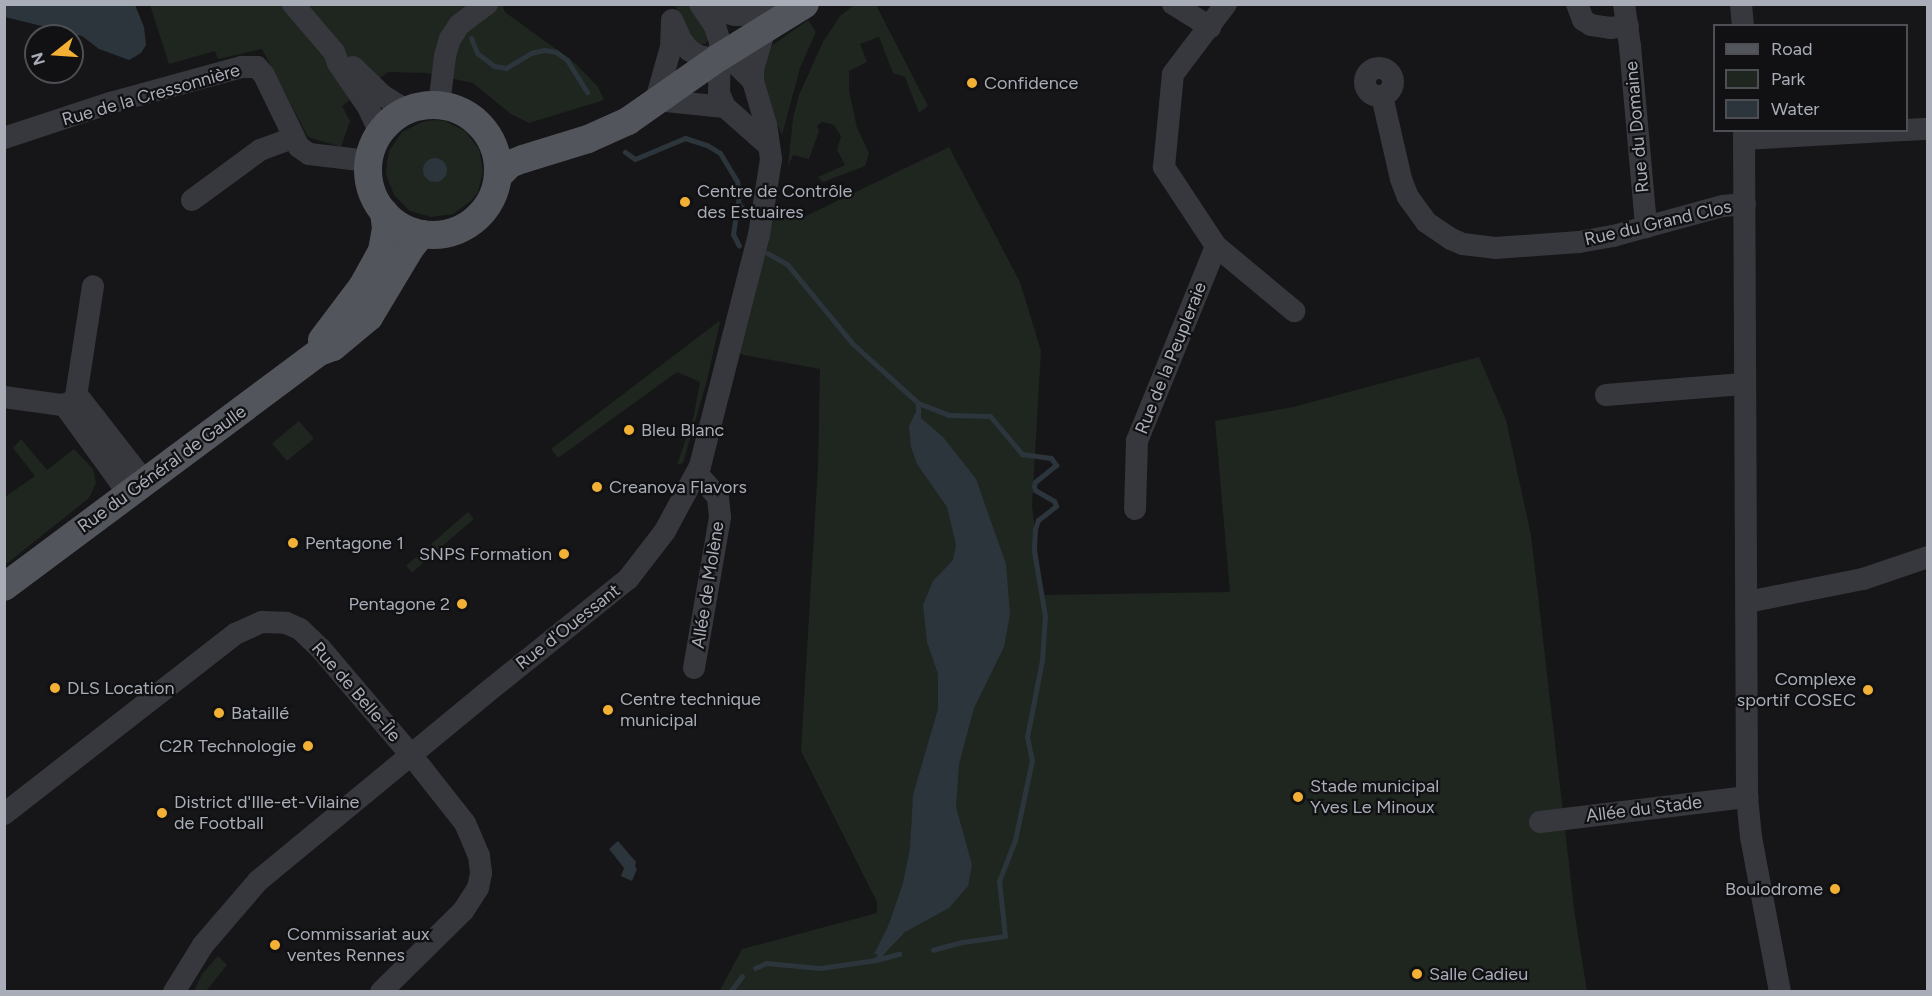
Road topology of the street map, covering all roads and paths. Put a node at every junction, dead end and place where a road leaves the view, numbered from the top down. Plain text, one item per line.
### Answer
1 (293, 4) edge
2 (487, 4) edge
3 (1173, 4) edge
4 (1226, 4) edge
5 (1577, 4) edge
6 (1741, 4) edge
7 (702, 7) edge
8 (671, 12) edge
9 (1626, 15) edge
10 (786, 16) edge
11 (1743, 24) edge
12 (1210, 27) junction
13 (334, 52) junction
14 (718, 58) junction
15 (753, 81) junction
16 (1382, 96) dead end
17 (656, 100) junction
18 (439, 105) junction
19 (725, 107) junction
20 (406, 110) junction
21 (1928, 129) edge
22 (1908, 130) edge
23 (1841, 132) edge
24 (380, 133) junction
25 (1744, 135) edge
26 (489, 136) junction
27 (4, 138) edge
28 (293, 138) junction
29 (768, 145) junction
30 (369, 161) junction
31 (498, 175) junction
32 (192, 200) dead end
33 (1745, 204) junction
34 (384, 212) junction
35 (1646, 227) junction
36 (422, 234) junction
37 (1216, 246) junction
38 (93, 286) dead end
39 (1294, 311) dead end
40 (319, 352) junction
41 (1743, 384) junction
42 (1606, 395) dead end
43 (4, 397) edge
44 (72, 402) junction
45 (697, 474) junction
46 (136, 487) junction
47 (1135, 509) dead end
48 (1928, 557) edge
49 (4, 587) edge
50 (1747, 602) junction
51 (694, 668) dead end
52 (412, 756) junction
53 (1747, 797) junction
54 (4, 814) edge
55 (1540, 822) dead end
56 (174, 992) edge
57 (381, 992) edge
58 (1780, 992) edge

1 - 13 street
2 - 18 street
3 - 12 street
4 - 12 street
5 - 9 street, Rue du Domaine
6 - 11 street
7 - 10 street
7 - 14 street
8 - 14 street
8 - 17 street
9 - 35 street, Rue du Domaine
10 - 14 main road
10 - 15 street, Rue d'Ouessant
12 - 37 street
13 - 20 street
13 - 24 street
14 - 15 street
14 - 17 main road
14 - 19 street
15 - 29 street, Rue d'Ouessant
16 - 35 street, Rue du Grand Clos
17 - 19 street
17 - 26 main road
17 - 31 main road
18 - 20 main road
18 - 26 main road
19 - 29 street
20 - 24 main road
21 - 22 street
23 - 25 street
24 - 30 main road
25 - 33 street
26 - 31 main road
27 - 28 street, Rue de la Cressonnière
28 - 30 street, Rue de la Cressonnière
28 - 32 street
29 - 45 street, Rue d'Ouessant
30 - 34 main road
31 - 36 main road
33 - 35 street, Rue du Grand Clos
33 - 41 street
34 - 36 main road
34 - 40 main road, Rue du Général de Gaulle
36 - 40 main road, Rue du Général de Gaulle
37 - 39 street
37 - 47 street, Rue de la Peupleraie
38 - 44 street
40 - 46 main road, Rue du Général de Gaulle
41 - 42 street
41 - 50 street
43 - 44 street
44 - 46 street
45 - 51 street, Allée de Molène
45 - 52 street, Rue d'Ouessant
46 - 49 main road, Rue du Général de Gaulle
48 - 50 street
50 - 53 street
52 - 54 street, Rue de Belle-Île
52 - 56 street, Rue d'Ouessant
52 - 57 street, Rue de Belle-Île
53 - 55 street, Allée du Stade
53 - 58 street

